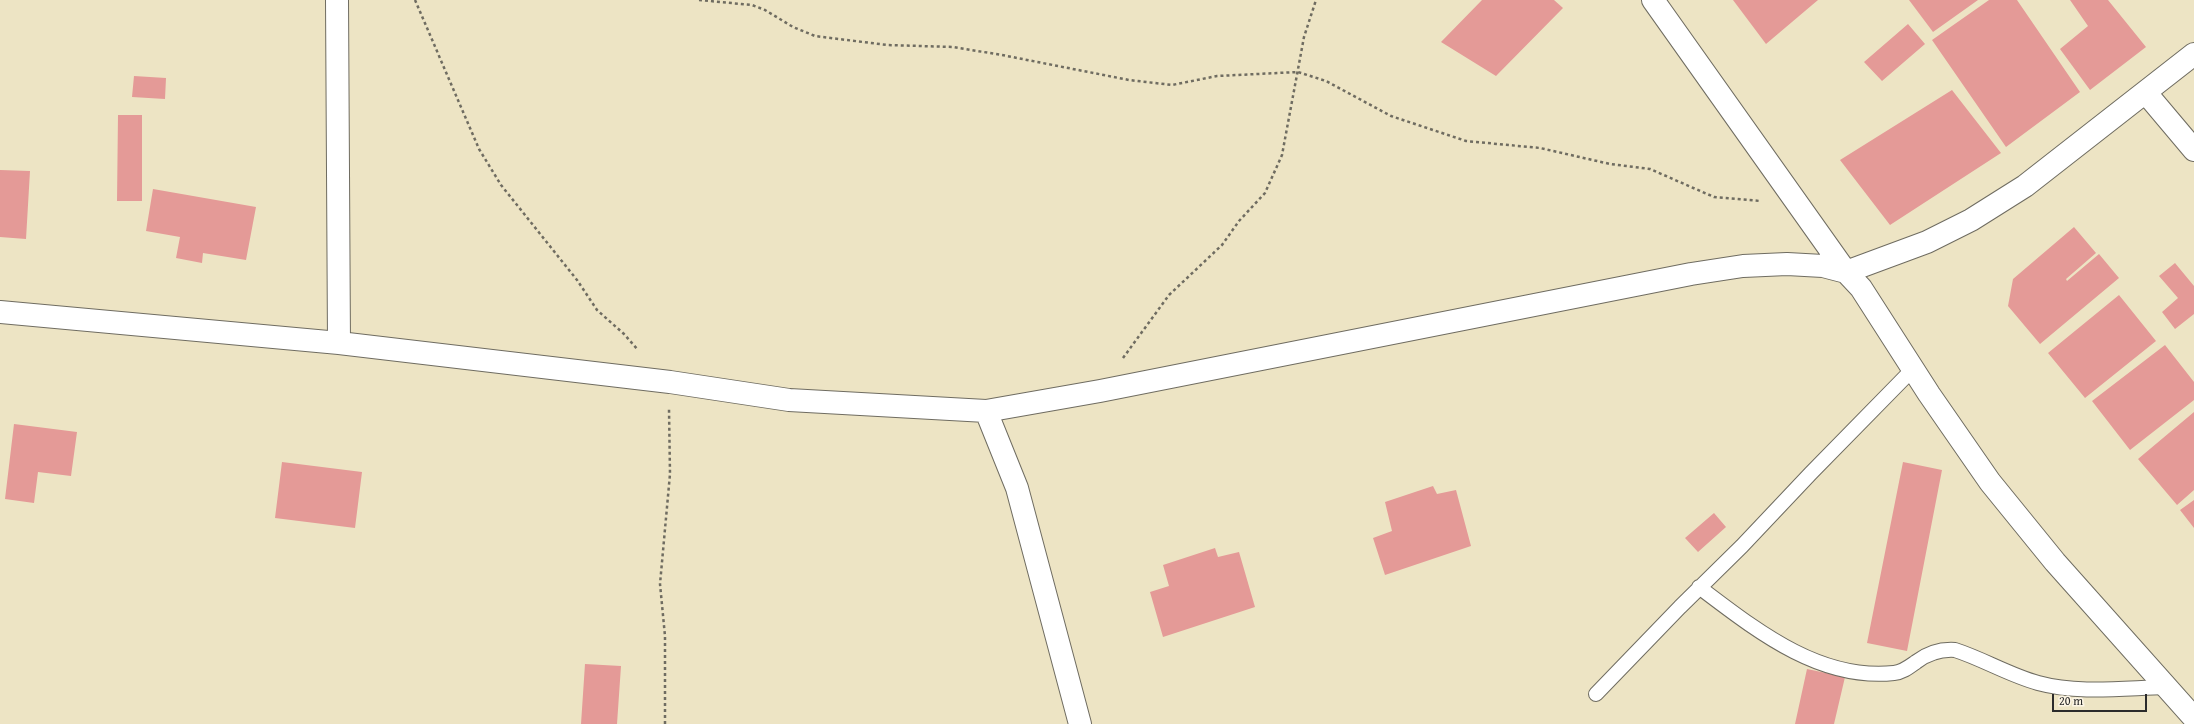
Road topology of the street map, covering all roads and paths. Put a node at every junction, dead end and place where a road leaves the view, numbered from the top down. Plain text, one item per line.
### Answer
1 (338, 0) edge
2 (415, 0) edge
3 (699, 0) edge
4 (1316, 0) edge
5 (1653, 0) edge
6 (2194, 54) edge
7 (1298, 72) junction
8 (2146, 93) junction
9 (2194, 150) edge
10 (1797, 204) junction
11 (1846, 272) junction
12 (0, 312) edge
13 (339, 343) junction
14 (1913, 369) junction
15 (660, 381) junction
16 (1100, 391) junction
17 (986, 411) junction
18 (1699, 587) junction
19 (2165, 688) junction
20 (1596, 694) dead end
21 (2194, 718) edge
22 (665, 724) edge
23 (1080, 724) edge

1 - 13 street
2 - 15 path
3 - 7 path
4 - 7 path
5 - 10 street
6 - 8 street
7 - 10 path
7 - 16 path
8 - 9 street
8 - 11 street
10 - 11 street
11 - 14 street
11 - 16 street
12 - 13 street
13 - 15 street
14 - 18 lane
14 - 19 street
15 - 17 street
15 - 22 path
16 - 17 street
17 - 23 street
18 - 19 lane
18 - 20 lane
19 - 21 street

